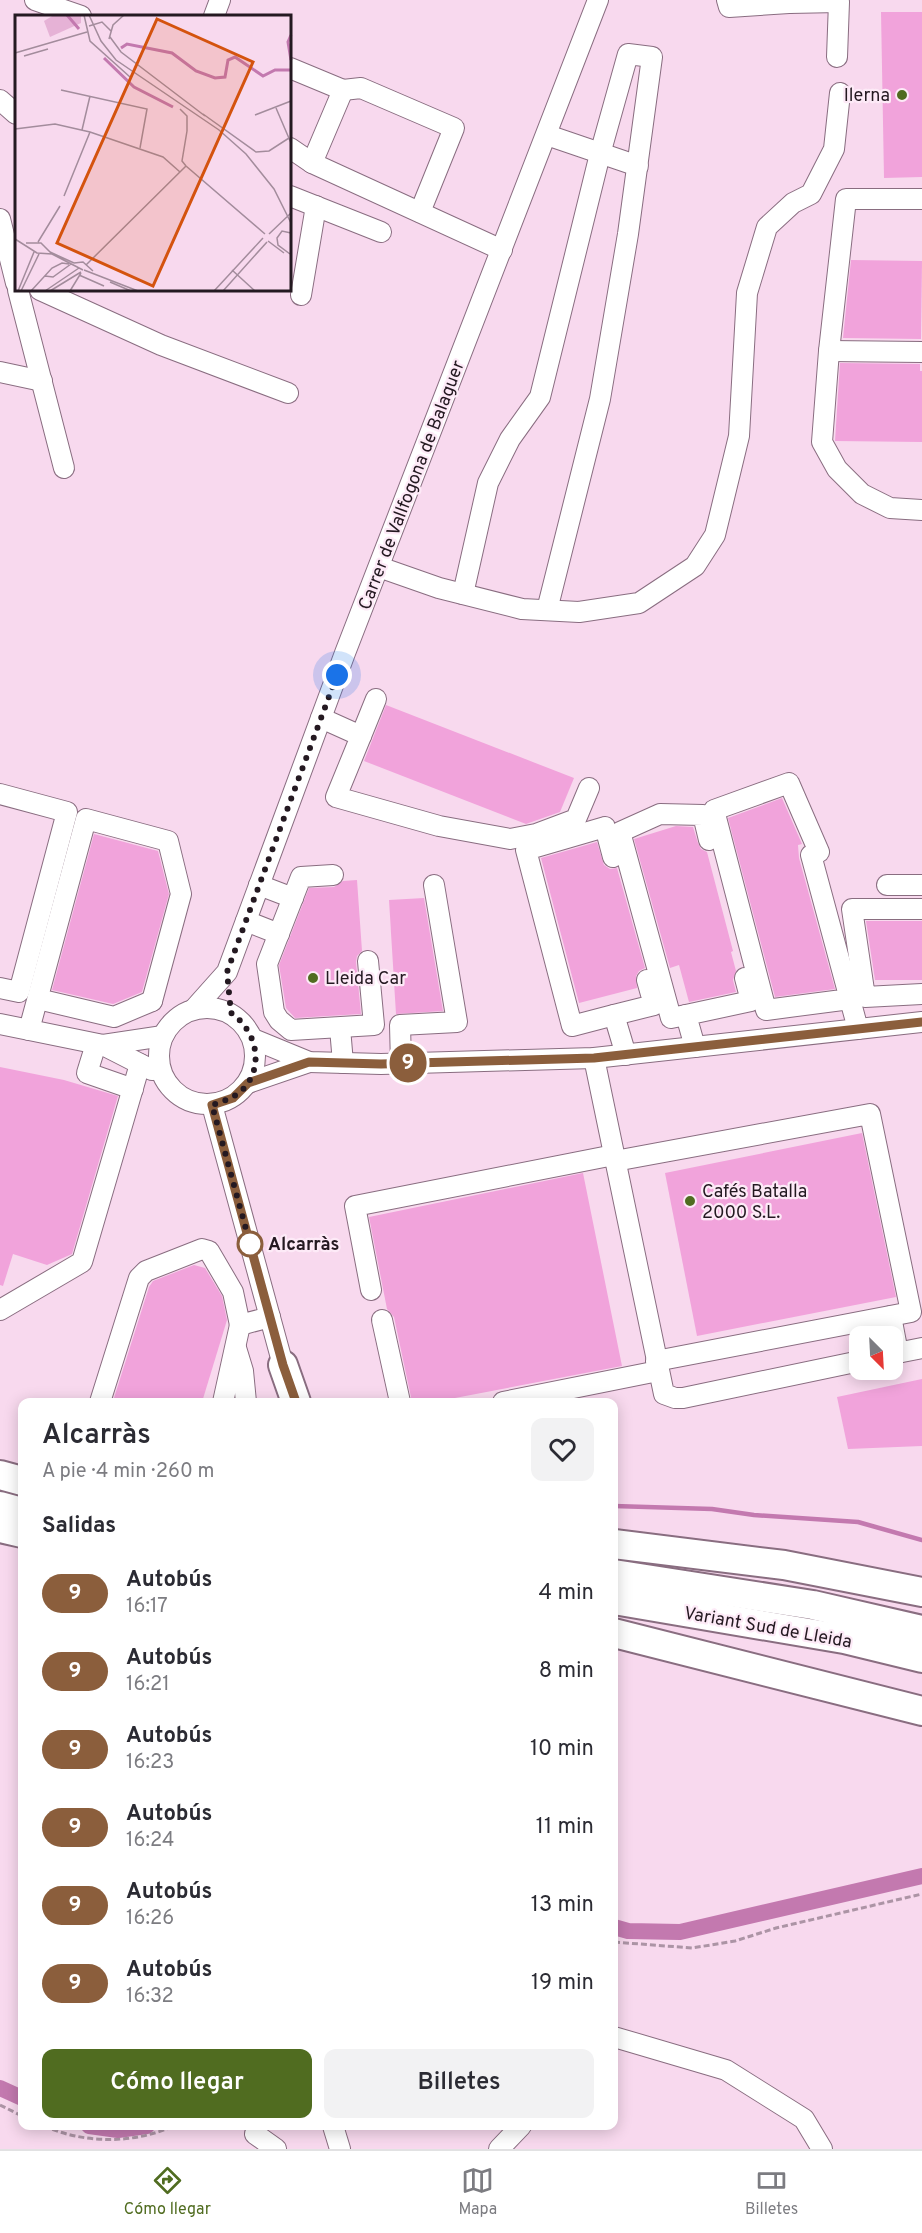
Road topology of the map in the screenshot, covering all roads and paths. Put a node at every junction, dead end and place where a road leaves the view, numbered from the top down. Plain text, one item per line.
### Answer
1 (34, 0) edge
2 (220, 0) edge
3 (598, 0) edge
4 (727, 0) edge
5 (789, 2) edge
6 (78, 15) edge
7 (214, 15) edge
8 (837, 57) dead end
9 (291, 68) edge
10 (343, 90) junction
11 (840, 93) dead end
12 (0, 100) edge
13 (15, 113) edge
14 (547, 135) junction
15 (291, 149) edge
16 (600, 154) junction
17 (312, 163) junction
18 (638, 166) junction
19 (291, 196) edge
20 (922, 199) edge
21 (315, 206) junction
22 (420, 212) junction
23 (0, 219) edge
24 (381, 232) dead end
25 (502, 250) junction
26 (15, 275) edge
27 (19, 291) edge
28 (42, 291) edge
29 (301, 295) dead end
30 (829, 351) junction
31 (922, 352) edge
32 (0, 372) edge
33 (42, 381) junction
34 (288, 393) dead end
35 (64, 468) dead end
36 (922, 510) edge
37 (379, 567) junction
38 (463, 594) junction
39 (547, 610) junction
40 (376, 699) dead end
41 (321, 718) junction
42 (361, 736) junction
43 (589, 788) dead end
44 (0, 794) edge
45 (333, 874) dead end
46 (259, 885) junction
47 (434, 885) dead end
48 (887, 885) dead end
49 (922, 885) edge
50 (293, 898) junction
51 (922, 909) edge
52 (246, 921) junction
53 (279, 934) junction
54 (368, 961) dead end
55 (227, 972) junction
56 (0, 988) edge
57 (922, 994) edge
58 (38, 999) junction
59 (850, 999) junction
60 (152, 1001) junction
61 (194, 1009) junction
62 (231, 1013) junction
63 (614, 1015) junction
64 (686, 1015) junction
65 (922, 1022) edge
66 (0, 1024) edge
67 (340, 1028) junction
68 (858, 1029) junction
69 (29, 1030) junction
70 (167, 1030) junction
71 (253, 1039) junction
72 (99, 1044) junction
73 (695, 1047) junction
74 (626, 1054) junction
75 (594, 1058) junction
76 (309, 1062) junction
77 (343, 1063) junction
78 (140, 1064) junction
79 (401, 1064) junction
80 (162, 1076) junction
81 (248, 1083) junction
82 (133, 1089) junction
83 (212, 1105) junction
84 (614, 1158) junction
85 (371, 1290) dead end
86 (0, 1310) edge
87 (891, 1316) junction
88 (270, 1317) junction
89 (382, 1320) dead end
90 (240, 1324) junction
91 (892, 1326) edge
92 (236, 1346) junction
93 (922, 1348) edge
94 (903, 1352) edge
95 (849, 1363) edge
96 (283, 1365) junction
97 (657, 1366) junction
98 (101, 1398) edge
99 (224, 1398) edge
100 (246, 1398) edge
101 (283, 1398) edge
102 (295, 1398) edge
103 (399, 1398) edge
104 (519, 1398) edge
105 (0, 1464) edge
106 (18, 1467) edge
107 (0, 1475) edge
108 (18, 1480) edge
109 (0, 1506) edge
110 (18, 1511) edge
111 (0, 1528) edge
112 (18, 1532) edge
113 (618, 1544) edge
114 (618, 1575) edge
115 (922, 1592) edge
116 (618, 1601) edge
117 (922, 1630) edge
118 (618, 1634) edge
119 (922, 1658) edge
120 (922, 1712) edge
121 (922, 1894) edge
122 (618, 1942) edge
123 (618, 2038) edge
124 (0, 2105) edge
125 (18, 2114) edge
126 (56, 2130) edge
127 (164, 2130) edge
128 (334, 2130) edge
129 (517, 2130) edge
130 (255, 2134) dead end
131 (276, 2149) edge
132 (340, 2149) edge
133 (499, 2149) edge
134 (822, 2149) edge

1 - 6 street
2 - 7 street
3 - 14 street, Carrer de Vallfogona de Balaguer
4 - 5 street
5 - 8 street
9 - 10 street
10 - 17 street
10 - 22 street
11 - 39 street
12 - 13 street
14 - 16 street
14 - 25 street, Carrer de Vallfogona de Balaguer
15 - 17 street
16 - 18 street
16 - 18 street
16 - 38 street
17 - 22 street
18 - 39 street
19 - 21 street
20 - 30 street
21 - 24 street
21 - 29 street
22 - 25 street
23 - 26 street
25 - 37 street, Carrer de Vallfogona de Balaguer
27 - 33 street
28 - 34 street
30 - 31 street
30 - 36 street
32 - 33 street
33 - 35 street
37 - 38 street
37 - 41 street, Carrer de Vallfogona de Balaguer
38 - 39 street
40 - 42 street
41 - 42 street
41 - 46 street, Carrer de Vallfogona de Balaguer
42 - 43 street
44 - 56 street
45 - 50 street
46 - 50 street
46 - 52 street, Carrer de Vallfogona de Balaguer
47 - 79 street
48 - 49 street
50 - 53 street
51 - 57 street
52 - 53 street
52 - 55 street, Carrer de Vallfogona de Balaguer
53 - 67 street
54 - 67 street
55 - 61 street
55 - 62 street
58 - 60 street
58 - 60 street
58 - 69 street
59 - 59 street
59 - 68 street
60 - 70 street
61 - 62 street
61 - 70 street
62 - 71 street
63 - 63 street
63 - 74 street
64 - 64 street
64 - 73 street
65 - 68 street
66 - 69 street
67 - 77 street
68 - 73 street
69 - 72 street
70 - 72 street
70 - 80 street
71 - 76 street
71 - 81 street
72 - 78 street
72 - 82 street
73 - 74 street
74 - 75 street
75 - 79 street
75 - 84 street
76 - 77 street
76 - 81 street
77 - 79 street
78 - 80 street
78 - 82 street
80 - 83 street
81 - 83 street
82 - 86 street
83 - 88 street
84 - 85 street
84 - 87 street
84 - 97 street
87 - 91 street
87 - 97 street
88 - 90 street
88 - 96 street
89 - 103 street
90 - 92 street
90 - 98 street
92 - 99 street
92 - 100 street
93 - 94 street
95 - 97 street
96 - 101 highway
96 - 102 highway
97 - 104 street
105 - 106 highway
107 - 108 highway
109 - 110 highway
111 - 112 highway
113 - 115 highway
114 - 117 highway, Variant Sud de Lleida
116 - 119 highway, Variant Sud de Lleida
118 - 120 highway
121 - 122 path
123 - 134 street
124 - 125 path
126 - 127 path
128 - 132 street
129 - 133 street
130 - 131 street

